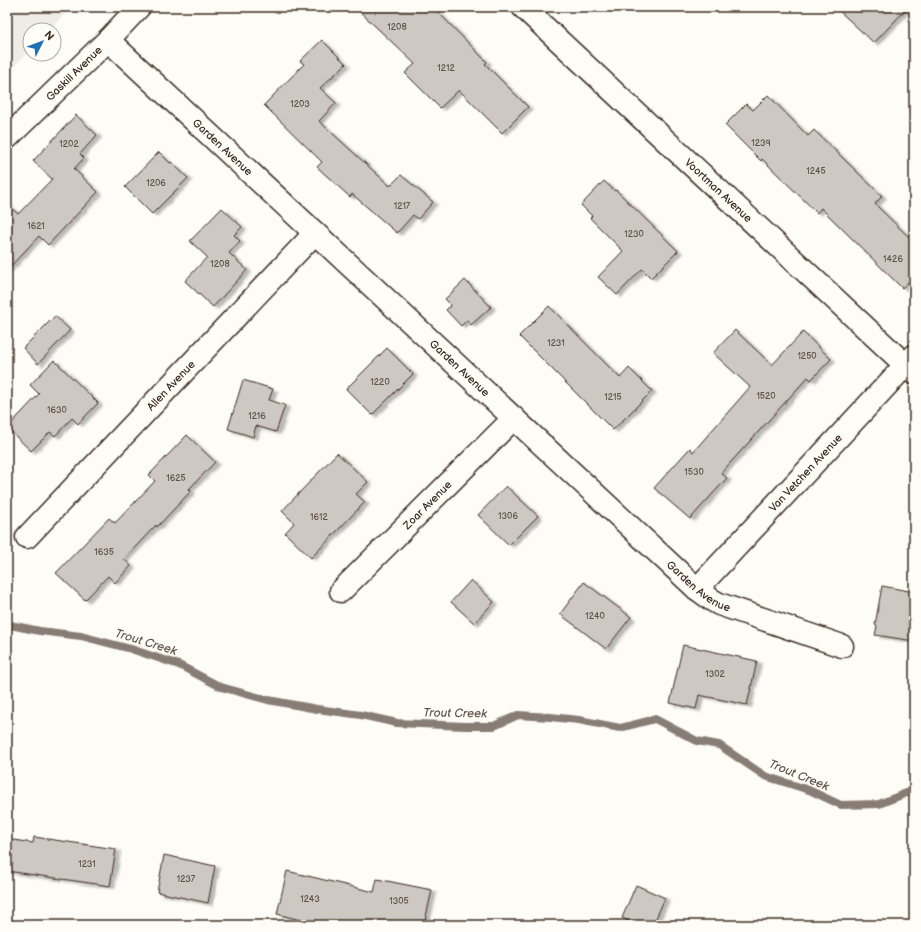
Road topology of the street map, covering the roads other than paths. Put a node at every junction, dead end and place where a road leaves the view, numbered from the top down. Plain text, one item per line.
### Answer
1 (139, 7) edge
2 (524, 7) edge
3 (108, 40) junction
4 (7, 138) edge
5 (315, 233) junction
6 (911, 364) edge
7 (514, 418) junction
8 (27, 537) dead end
9 (697, 589) junction
10 (341, 591) dead end
11 (842, 646) dead end

1 - 3 street, Gaskill Avenue
2 - 6 street, Voortman Avenue
3 - 4 street, Gaskill Avenue
3 - 5 street, Garden Avenue
5 - 7 street, Garden Avenue
5 - 8 street, Allen Avenue
6 - 9 street, Van Vetchen Avenue
7 - 9 street, Garden Avenue
7 - 10 street, Zoar Avenue
9 - 11 street, Garden Avenue

